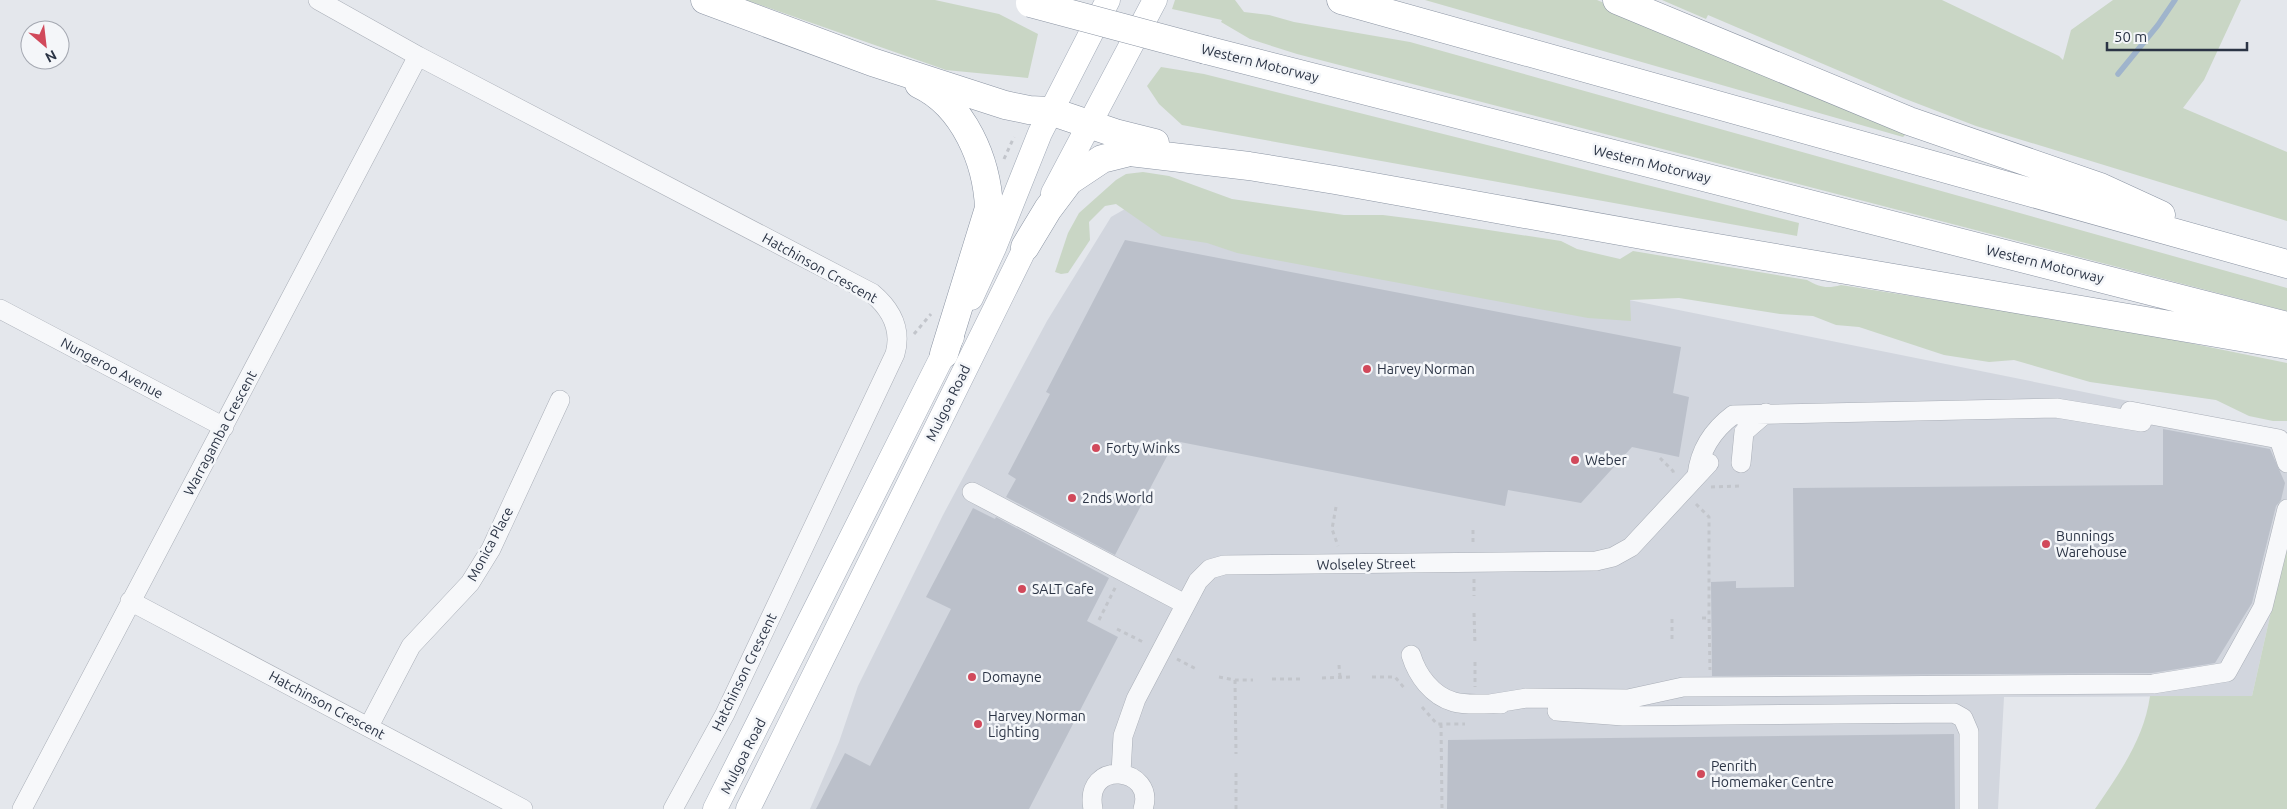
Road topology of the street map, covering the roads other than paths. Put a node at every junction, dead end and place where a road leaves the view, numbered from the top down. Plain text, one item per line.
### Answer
1 (318, 0) edge
2 (705, 0) edge
3 (1108, 0) edge
4 (1155, 0) edge
5 (1341, 0) edge
6 (1617, 0) edge
7 (1024, 1) edge
8 (418, 56) junction
9 (872, 62) junction
10 (1050, 111) junction
11 (1089, 125) junction
12 (1249, 166) junction
13 (1025, 247) junction
14 (2235, 250) junction
15 (2287, 264) edge
16 (0, 309) edge
17 (2287, 326) edge
18 (2287, 345) edge
19 (944, 354) junction
20 (560, 400) dead end
21 (2056, 408) junction
22 (1766, 413) junction
23 (2142, 422) dead end
24 (224, 427) junction
25 (1741, 463) dead end
26 (2287, 463) edge
27 (972, 492) dead end
28 (2287, 509) edge
29 (130, 602) junction
30 (1185, 604) junction
31 (1411, 655) dead end
32 (1683, 687) junction
33 (1482, 698) junction
34 (1684, 715) junction
35 (369, 726) junction
36 (1121, 773) junction
37 (22, 809) edge
38 (523, 809) edge
39 (673, 809) edge
40 (715, 809) edge
41 (748, 809) edge
42 (1093, 809) edge
43 (1143, 809) edge
44 (1969, 809) edge

1 - 8 street, Hatchinson Crescent
2 - 9 highway
3 - 10 main road, Mulgoa Road
4 - 11 main road, Mulgoa Road
5 - 14 highway
6 - 14 highway
7 - 17 highway, Western Motorway, bridge
8 - 24 street, Warragamba Crescent
8 - 39 street, Hatchinson Crescent
9 - 10 highway
9 - 19 highway
10 - 11 highway
10 - 19 main road, Mulgoa Road
11 - 12 highway
11 - 13 main road, Mulgoa Road
12 - 13 highway
12 - 18 highway
13 - 41 main road, Mulgoa Road
14 - 15 highway
16 - 24 street, Nungeroo Avenue
19 - 40 main road, Mulgoa Road
20 - 35 street, Monica Place
21 - 22 street
21 - 23 street
21 - 26 street
22 - 25 street
22 - 30 street, Wolseley Street
24 - 29 street, Warragamba Crescent
27 - 30 street
28 - 32 street
29 - 35 street, Hatchinson Crescent
29 - 37 street, Warragamba Crescent
30 - 36 street, Wolseley Street
31 - 33 street
32 - 33 street
32 - 34 street
33 - 34 street
34 - 44 street
35 - 38 street, Hatchinson Crescent
36 - 42 street
36 - 43 street

